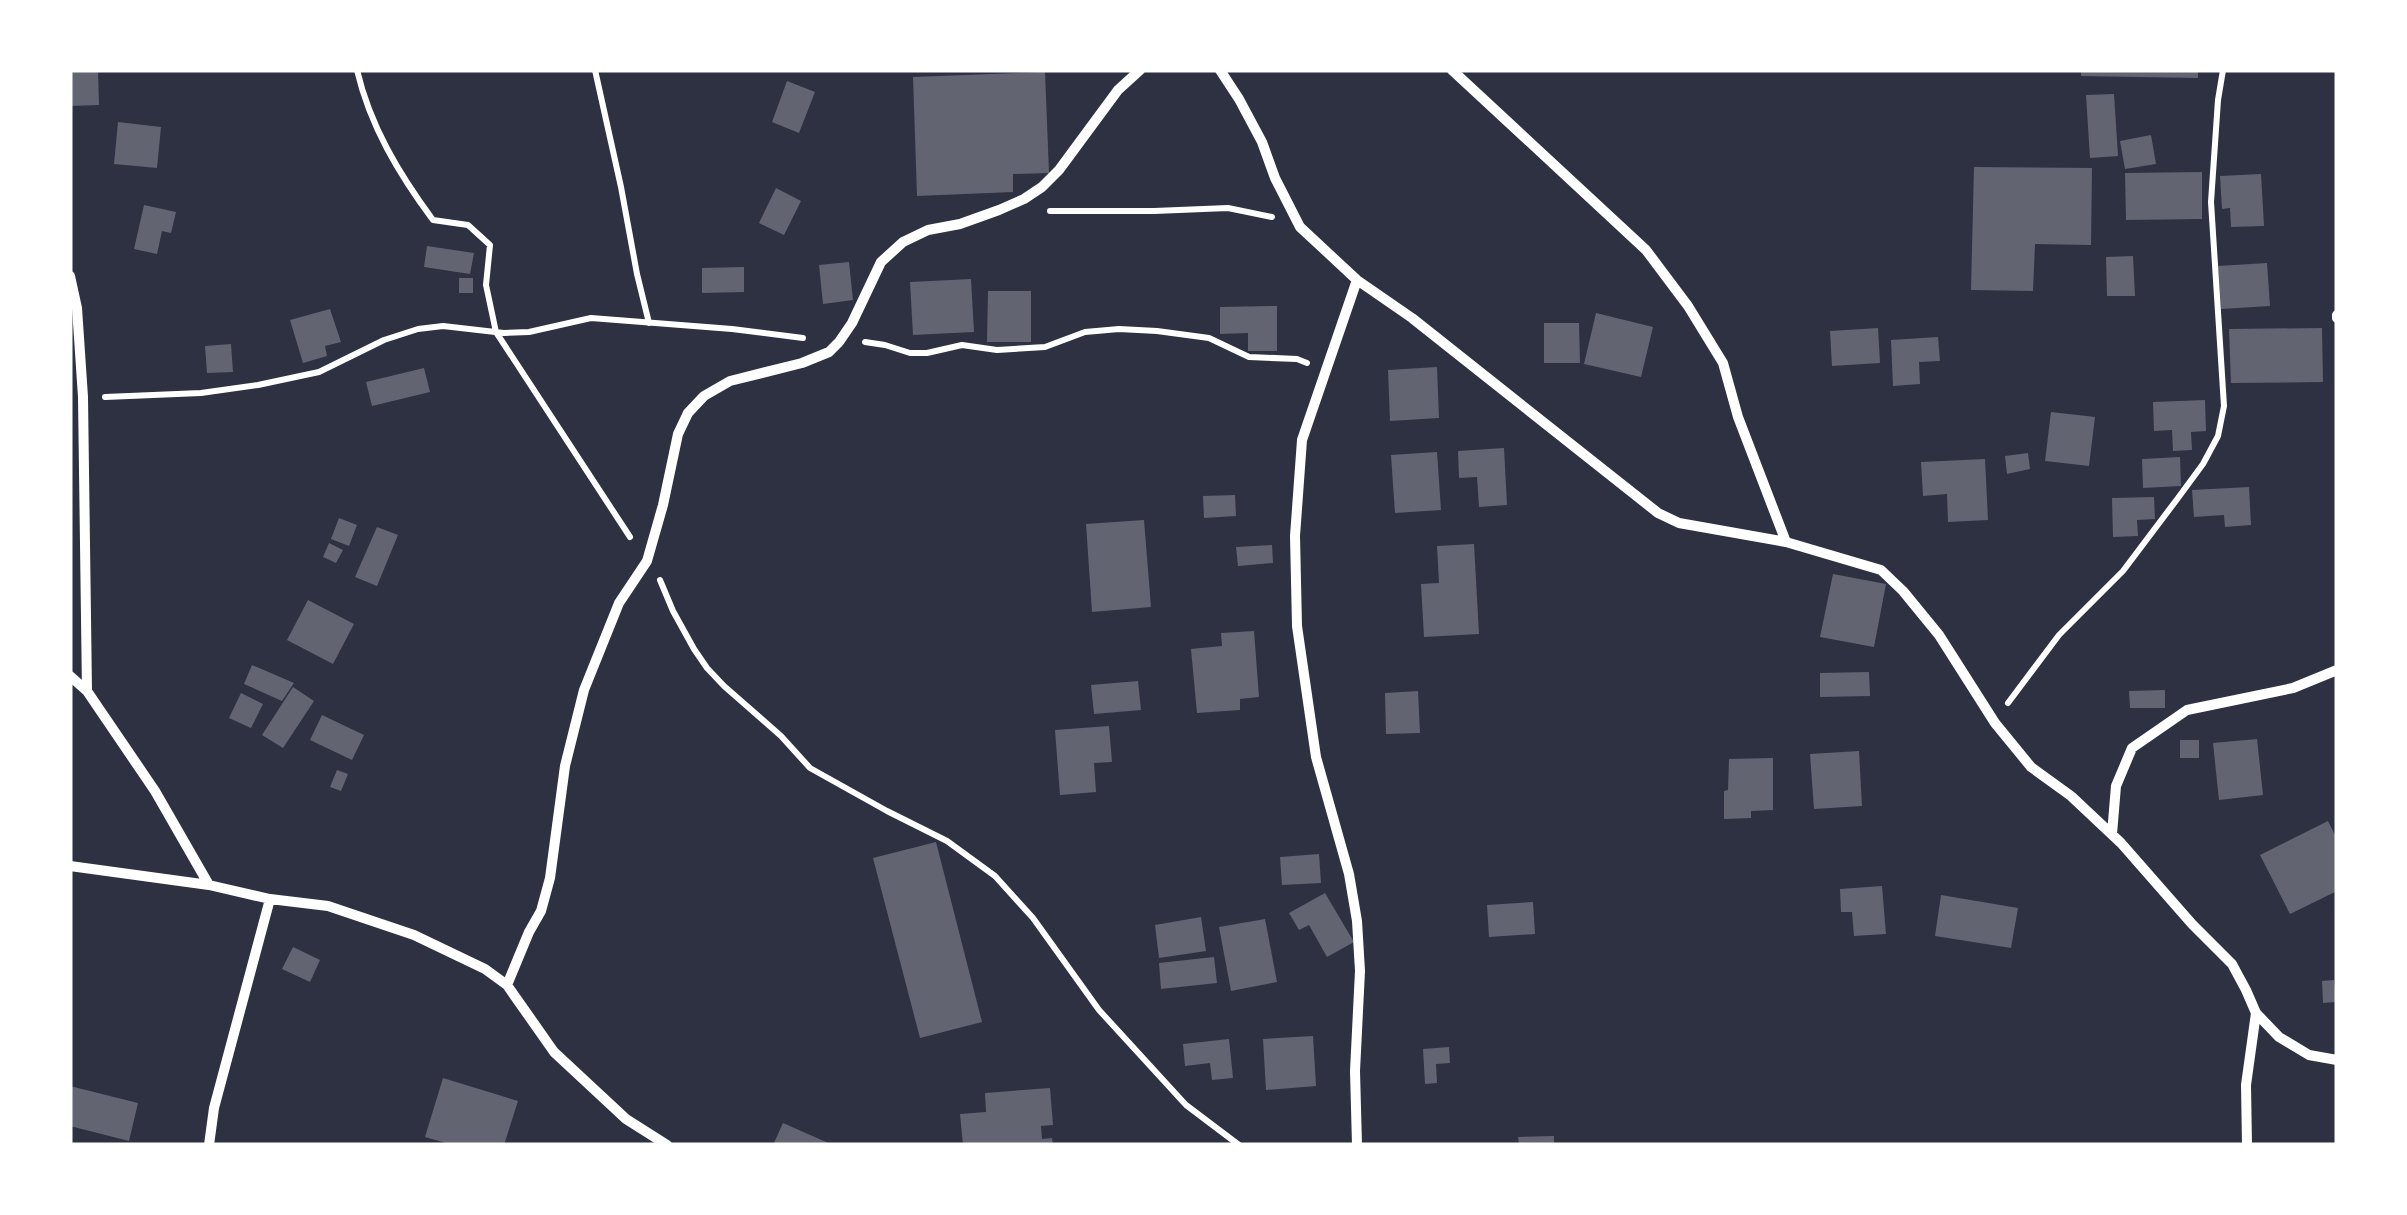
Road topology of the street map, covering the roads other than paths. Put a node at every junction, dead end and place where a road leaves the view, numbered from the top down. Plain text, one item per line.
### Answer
1 (1140, 70) edge
2 (1220, 70) edge
3 (1452, 70) edge
4 (70, 276) edge
5 (1357, 280) junction
6 (1786, 542) junction
7 (2337, 670) edge
8 (70, 676) edge
9 (86, 691) junction
10 (2112, 834) junction
11 (70, 866) edge
12 (210, 885) junction
13 (270, 899) junction
14 (507, 984) junction
15 (2256, 1012) junction
16 (2337, 1060) edge
17 (209, 1145) edge
18 (667, 1145) edge
19 (1357, 1145) edge
20 (2246, 1145) edge

1 - 14 street
2 - 5 street
3 - 6 street
4 - 9 street
5 - 6 street
5 - 19 street
6 - 10 street
7 - 10 street
8 - 9 street
9 - 12 street
10 - 15 street
11 - 12 street
12 - 13 street
13 - 14 street
13 - 17 street
14 - 18 street
15 - 16 street
15 - 20 street

